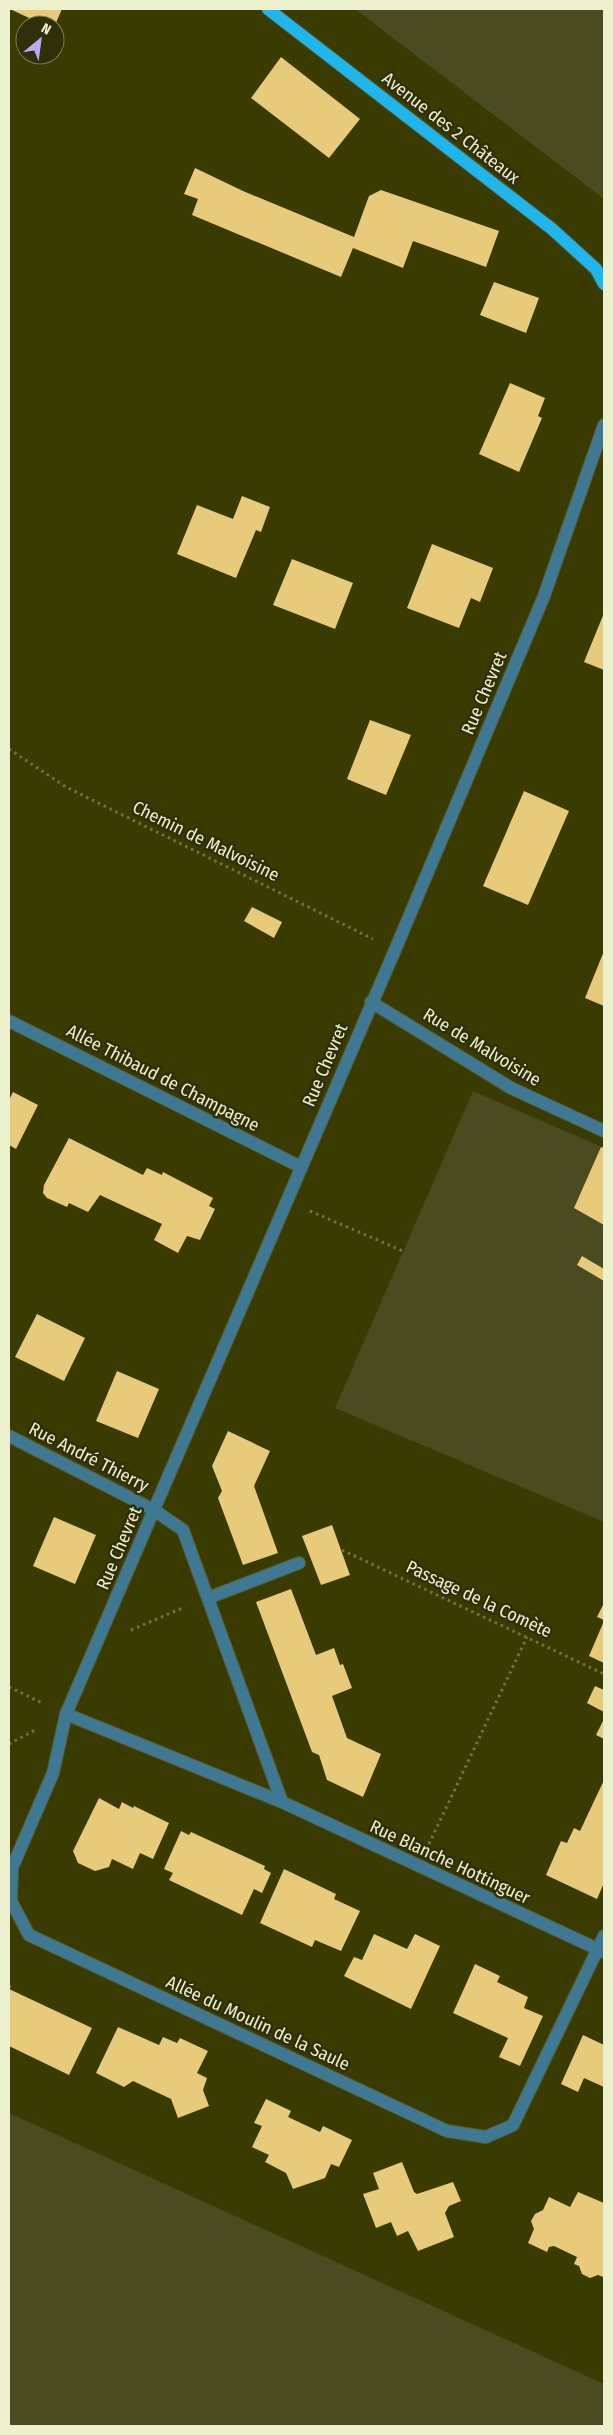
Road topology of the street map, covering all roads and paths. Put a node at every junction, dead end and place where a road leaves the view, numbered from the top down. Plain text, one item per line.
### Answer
1 (268, 9) edge
2 (600, 268) edge
3 (604, 284) edge
4 (604, 425) edge
5 (9, 749) edge
6 (395, 950) junction
7 (371, 1002) junction
8 (9, 1021) edge
9 (604, 1131) edge
10 (301, 1167) junction
11 (286, 1201) junction
12 (403, 1251) dead end
13 (9, 1436) edge
14 (154, 1510) junction
15 (342, 1550) dead end
16 (299, 1563) dead end
17 (208, 1598) junction
18 (527, 1636) junction
19 (96, 1645) junction
20 (604, 1674) edge
21 (9, 1687) edge
22 (66, 1714) junction
23 (282, 1802) junction
24 (419, 1866) junction
25 (604, 1936) edge
26 (601, 1951) edge

1 - 2 main road, Avenue des 2 Châteaux
2 - 3 main road, Avenue des 2 Châteaux
4 - 6 street, Rue Chevret
5 - 6 path, Chemin de Malvoisine
6 - 7 street, Rue Chevret
7 - 9 street, Rue de Malvoisine
7 - 10 street, Rue Chevret
8 - 10 street, Allée Thibaud de Champagne
10 - 11 street, Rue Chevret
11 - 12 path
11 - 14 street, Rue Chevret
13 - 14 street, Rue André Thierry
14 - 17 street
14 - 19 street, Rue Chevret
15 - 18 path, Passage de la Comète
16 - 17 street
17 - 19 path
17 - 23 street
18 - 20 path, Passage de la Comète
18 - 24 path
19 - 22 street, Rue Chevret
21 - 22 path
22 - 23 street, Rue Blanche Hottinguer
22 - 26 street, Allée du Moulin de la Saule
23 - 24 street, Rue Blanche Hottinguer
24 - 26 street, Rue Blanche Hottinguer
25 - 26 street, Allée du Moulin de la Saule

